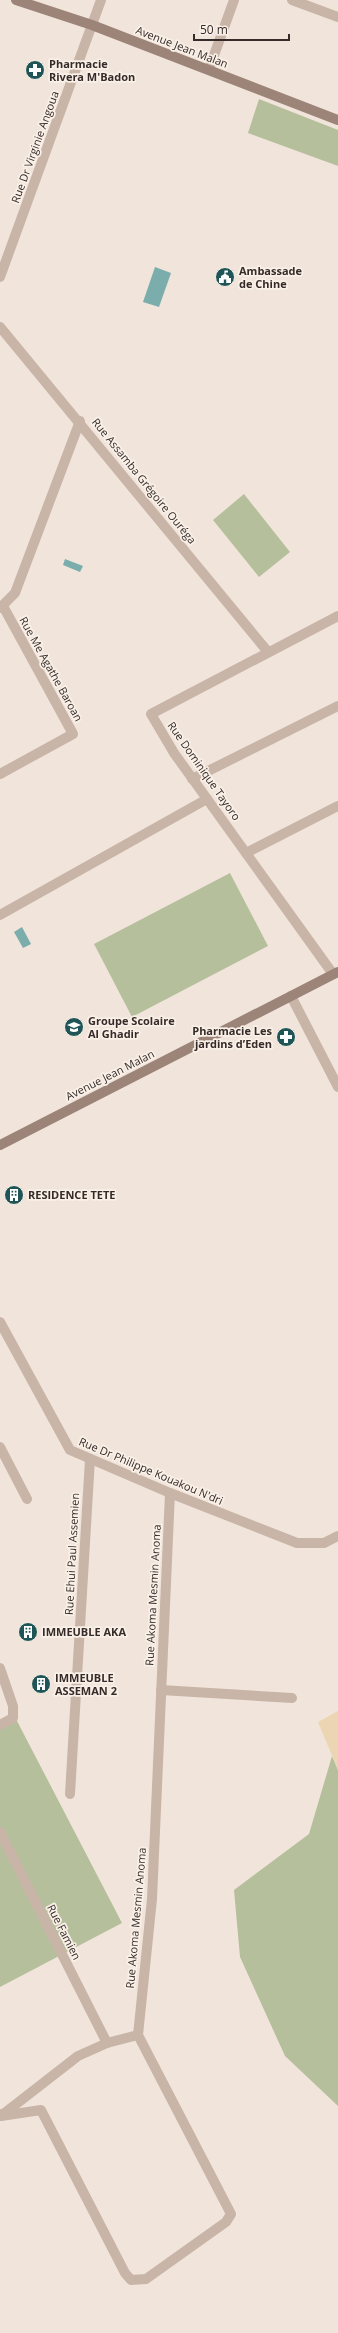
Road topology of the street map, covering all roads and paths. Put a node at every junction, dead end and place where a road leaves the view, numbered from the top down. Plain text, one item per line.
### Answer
1 (16, 0) edge
2 (101, 0) edge
3 (234, 0) edge
4 (292, 0) edge
5 (338, 18) edge
6 (92, 25) junction
7 (209, 69) junction
8 (338, 120) edge
9 (0, 277) edge
10 (0, 327) edge
11 (80, 421) junction
12 (1, 607) edge
13 (338, 616) edge
14 (268, 652) junction
15 (338, 706) edge
16 (0, 774) edge
17 (192, 779) junction
18 (207, 799) junction
19 (338, 806) edge
20 (251, 851) junction
21 (0, 915) edge
22 (336, 973) edge
23 (292, 996) junction
24 (338, 1087) edge
25 (0, 1145) edge
26 (0, 1322) edge
27 (0, 1447) edge
28 (90, 1459) junction
29 (170, 1493) junction
30 (27, 1499) dead end
31 (338, 1536) edge
32 (0, 1668) edge
33 (161, 1690) junction
34 (292, 1698) dead end
35 (0, 1724) edge
36 (70, 1794) dead end
37 (0, 1832) edge
38 (138, 2035) junction
39 (107, 2043) junction
40 (0, 2116) edge

1 - 6 main road, Avenue Jean Malan
2 - 6 street, Rue Dr Virginie Angoua
3 - 7 street
4 - 5 street
6 - 7 main road, Avenue Jean Malan
6 - 9 street, Rue Dr Virginie Angoua
7 - 8 main road, Avenue Jean Malan
10 - 11 street, Rue Assamba Grégoire Ouréga
11 - 12 street
11 - 14 street, Rue Assamba Grégoire Ouréga
12 - 16 street, Rue Me Agathe Baroan
13 - 14 street, Rue Dominique Tayoro
14 - 17 street, Rue Dominique Tayoro
15 - 17 street
17 - 18 street, Rue Dominique Tayoro
18 - 20 street, Rue Dominique Tayoro
18 - 21 street
19 - 20 street
20 - 22 street, Rue Dominique Tayoro
22 - 23 main road, Avenue Jean Malan
23 - 24 street
23 - 25 main road, Avenue Jean Malan
26 - 28 street, Rue Dr Philippe Kouakou N'dri
27 - 30 street
28 - 29 street, Rue Dr Philippe Kouakou N'dri
28 - 36 street, Rue Ehui Paul Assemien
29 - 31 street, Rue Dr Philippe Kouakou N'dri
29 - 33 street, Rue Akoma Mesmin Anoma
32 - 35 street
33 - 34 street
33 - 38 street, Rue Akoma Mesmin Anoma
37 - 39 street, Rue Famien
38 - 39 street
38 - 40 street
39 - 40 street

